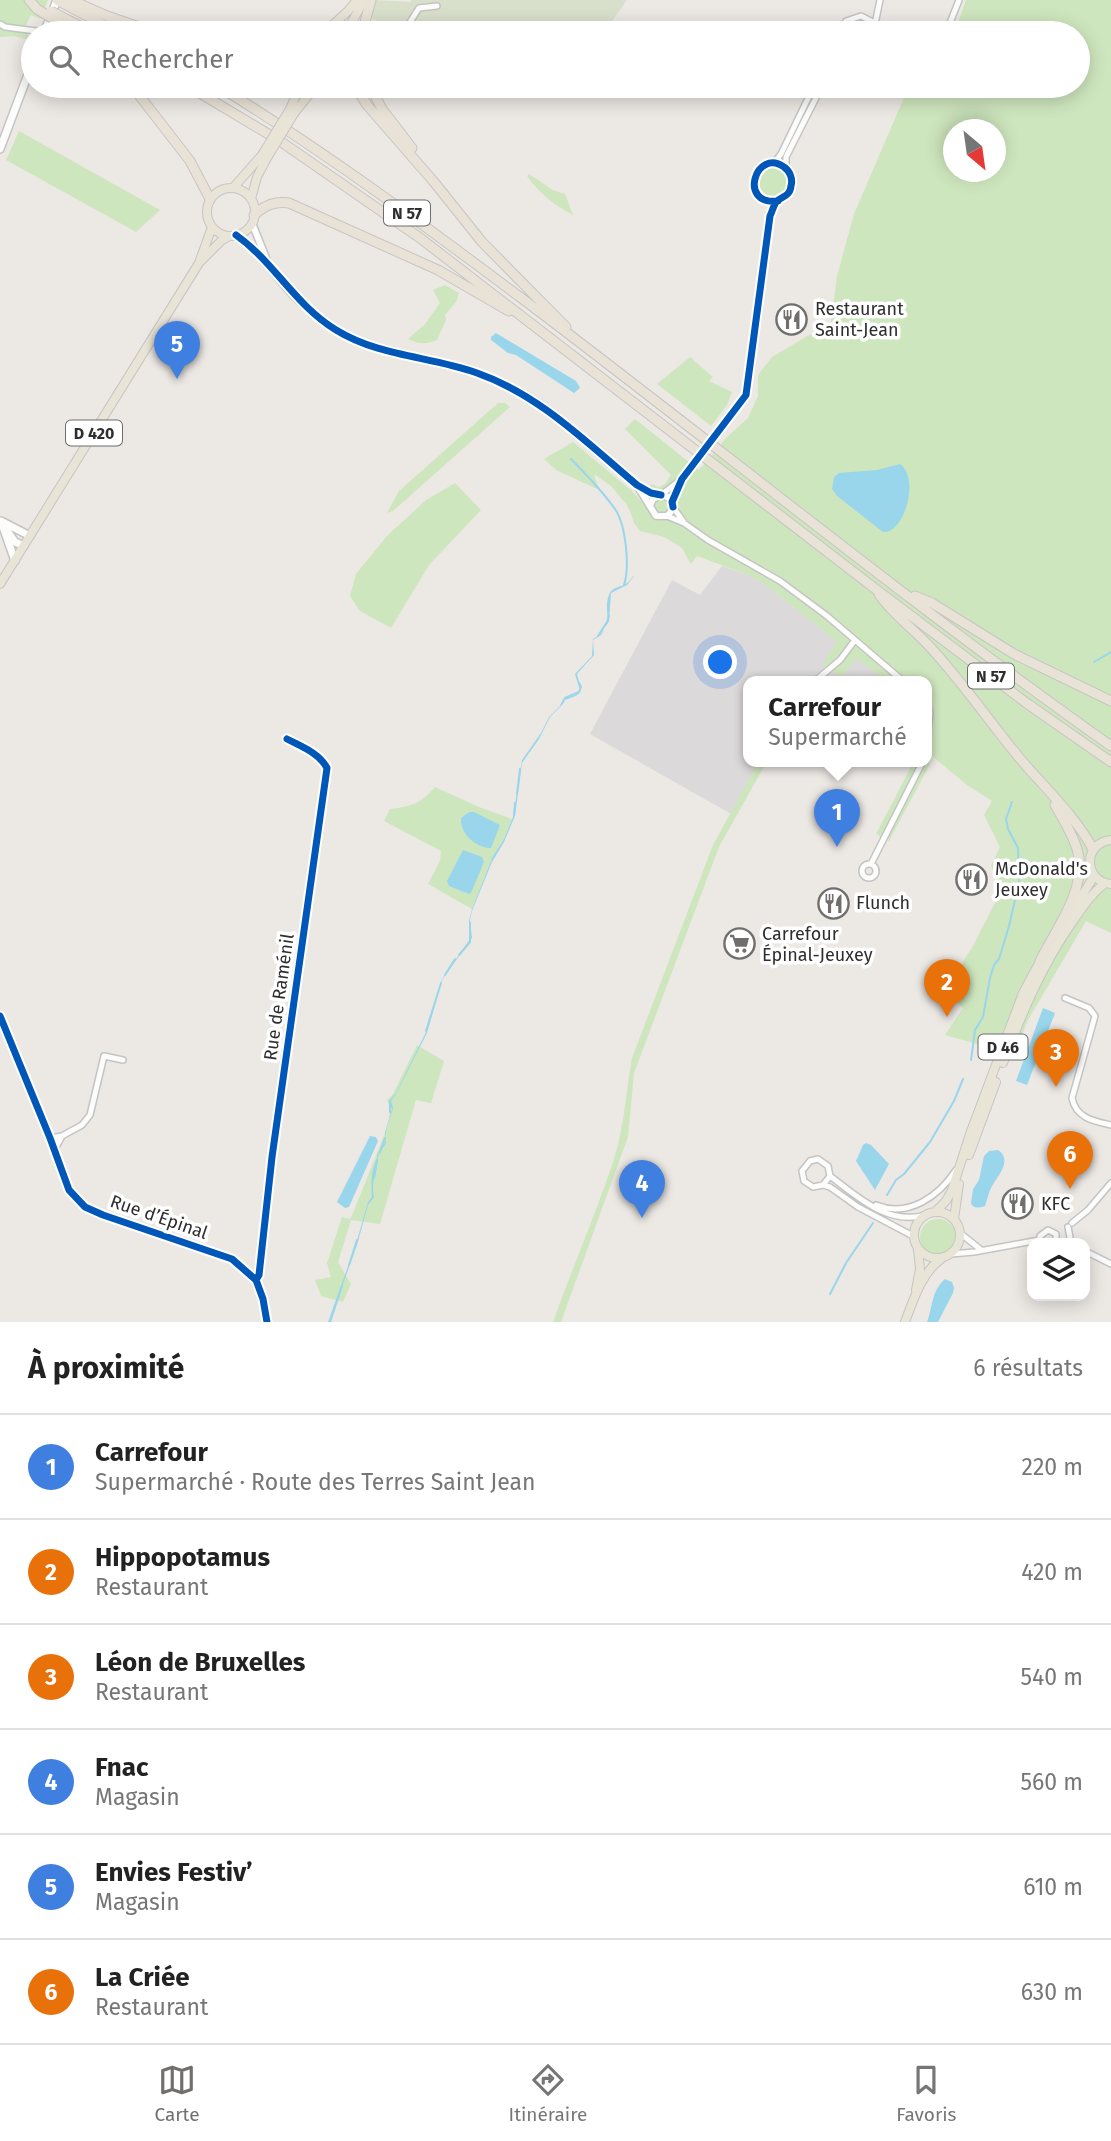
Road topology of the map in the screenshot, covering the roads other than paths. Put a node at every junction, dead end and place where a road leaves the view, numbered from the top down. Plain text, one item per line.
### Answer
1 (29, 0) edge
2 (57, 0) edge
3 (356, 0) edge
4 (364, 0) edge
5 (372, 0) edge
6 (880, 0) edge
7 (959, 0) edge
8 (74, 4) edge
9 (437, 6) dead end
10 (876, 10) junction
11 (866, 18) junction
12 (49, 21) edge
13 (63, 21) edge
14 (101, 21) edge
15 (122, 21) edge
16 (337, 21) edge
17 (353, 21) edge
18 (364, 21) edge
19 (411, 21) edge
20 (847, 21) edge
21 (870, 21) edge
22 (875, 21) edge
23 (951, 21) edge
24 (0, 24) edge
25 (21, 29) edge
26 (21, 93) edge
27 (141, 98) edge
28 (208, 98) edge
29 (238, 98) edge
30 (296, 98) edge
31 (304, 98) edge
32 (363, 98) edge
33 (377, 98) edge
34 (808, 98) edge
35 (816, 98) edge
36 (293, 110) junction
37 (0, 149) edge
38 (264, 156) junction
39 (774, 163) junction
40 (786, 169) junction
41 (434, 182) junction
42 (233, 188) junction
43 (210, 199) junction
44 (251, 199) junction
45 (765, 200) junction
46 (778, 201) junction
47 (770, 216) junction
48 (253, 219) junction
49 (212, 227) junction
50 (233, 236) junction
51 (199, 263) junction
52 (270, 266) junction
53 (532, 323) junction
54 (158, 330) junction
55 (175, 348) dead end
56 (590, 350) junction
57 (717, 434) tunnel mouth
58 (695, 462) tunnel mouth
59 (682, 479) junction
60 (637, 485) junction
61 (659, 495) junction
62 (650, 506) junction
63 (674, 507) junction
64 (667, 516) junction
65 (0, 521) edge
66 (684, 523) junction
67 (30, 536) junction
68 (24, 546) junction
69 (15, 561) junction
70 (0, 584) edge
71 (873, 587) junction
72 (898, 588) junction
73 (855, 639) junction
74 (821, 676) edge
75 (897, 676) edge
76 (1111, 701) edge
77 (287, 739) dead end
78 (1111, 746) edge
79 (1111, 762) edge
80 (920, 767) edge
81 (1049, 794) junction
82 (1111, 840) edge
83 (1093, 849) junction
84 (871, 864) dead end
85 (1094, 876) junction
86 (1108, 884) edge
87 (1040, 961) junction
88 (1065, 998) dead end
89 (0, 1016) edge
90 (123, 1060) dead end
91 (1111, 1125) edge
92 (970, 1134) junction
93 (62, 1136) junction
94 (50, 1138) junction
95 (55, 1149) junction
96 (830, 1176) junction
97 (1111, 1183) edge
98 (823, 1185) junction
99 (863, 1201) junction
100 (935, 1212) junction
101 (926, 1215) junction
102 (954, 1219) junction
103 (960, 1233) junction
104 (913, 1236) junction
105 (1041, 1238) edge
106 (1057, 1238) edge
107 (1071, 1238) edge
108 (1027, 1243) edge
109 (979, 1249) junction
110 (918, 1250) junction
111 (951, 1254) junction
112 (1090, 1254) edge
113 (941, 1259) junction
114 (1111, 1264) edge
115 (256, 1280) junction
116 (914, 1300) junction
117 (267, 1322) edge
118 (905, 1322) edge

1 - 13 highway, bridge
2 - 8 highway
2 - 12 main road
3 - 16 main road
4 - 17 main road
5 - 18 highway
6 - 10 street
7 - 23 street
8 - 14 highway
8 - 15 highway
9 - 19 street
10 - 11 street
10 - 22 street
11 - 20 street
11 - 21 street
24 - 25 street
26 - 37 main road
27 - 43 highway
28 - 53 highway, N 57
29 - 56 highway, N 57
30 - 36 main road
31 - 36 main road
32 - 41 highway
33 - 41 highway
34 - 39 street
35 - 40 street
36 - 38 main road, bridge
38 - 42 main road
38 - 44 main road
39 - 40 street
39 - 45 street
40 - 46 street
41 - 56 highway
42 - 43 main road
42 - 44 main road
43 - 49 main road
44 - 48 main road
45 - 46 street
45 - 47 street
46 - 47 street
47 - 57 street
48 - 50 main road
48 - 52 street
48 - 53 highway
49 - 50 main road
49 - 51 main road, D 420
50 - 51 main road, D 420
50 - 52 street
51 - 54 main road, D 420
52 - 60 street
53 - 71 highway, N 57
54 - 55 street
54 - 67 main road, D 420
56 - 72 highway, N 57
58 - 59 street
59 - 61 street
59 - 63 street
60 - 61 street
60 - 62 street
61 - 62 street
61 - 63 street
62 - 64 street
63 - 64 street
63 - 66 street
64 - 66 street
65 - 67 main road
65 - 68 main road
65 - 69 main road
66 - 73 street
67 - 68 main road, D 420
68 - 69 main road, D 420
69 - 70 main road, D 420
71 - 79 highway, N 57
71 - 81 highway
72 - 76 highway
72 - 78 highway, N 57
73 - 74 street
73 - 75 street
77 - 115 street, Rue de Raménil
80 - 84 street
81 - 83 highway
81 - 87 highway
82 - 83 main road
83 - 85 main road
85 - 86 main road
85 - 87 main road, D 46
86 - 102 main road, D 46
87 - 92 main road, D 46
88 - 91 street
89 - 94 street, Rue d’Épinal
90 - 93 street
92 - 99 street
92 - 100 main road, D 46
93 - 94 street
93 - 95 street
94 - 95 street, Rue d’Épinal
95 - 115 street, Rue d’Épinal
96 - 98 street
96 - 98 street
96 - 99 street
97 - 107 street
98 - 104 street
99 - 101 street
100 - 101 main road
100 - 102 main road
101 - 104 main road
102 - 103 main road
103 - 109 street
103 - 111 main road
104 - 110 main road
105 - 106 street
108 - 109 street
109 - 111 street
110 - 113 main road
110 - 116 main road
111 - 113 main road
112 - 114 street
113 - 116 main road
115 - 117 street
116 - 118 main road

